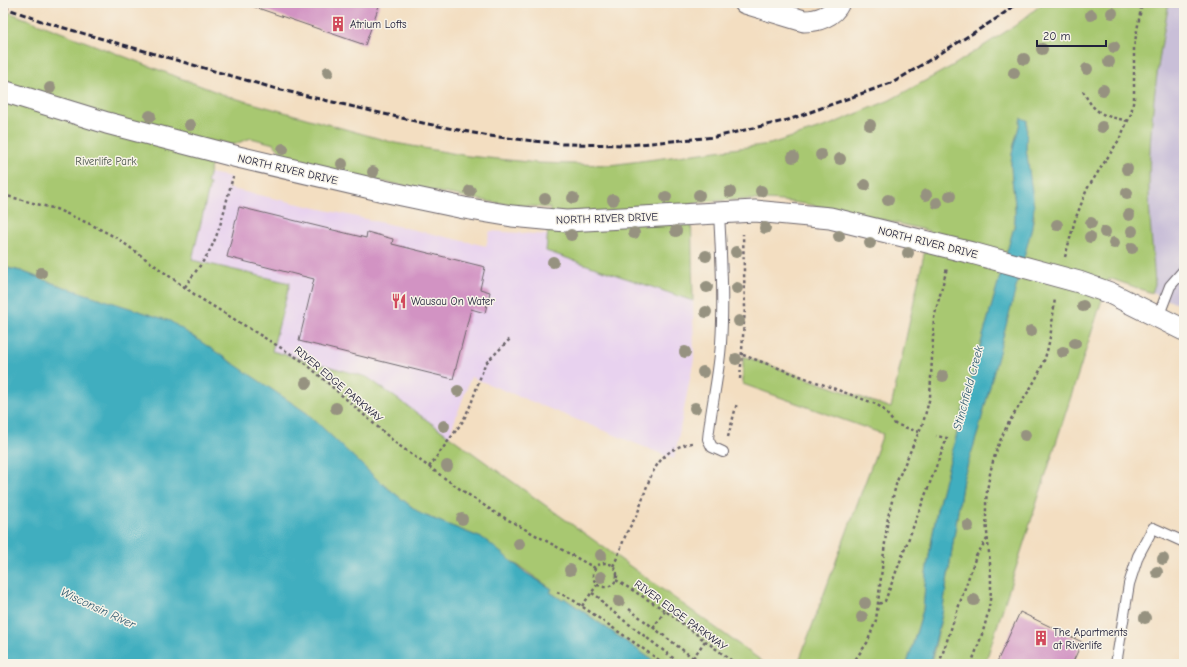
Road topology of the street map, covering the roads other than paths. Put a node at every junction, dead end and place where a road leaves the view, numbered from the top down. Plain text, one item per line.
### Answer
1 (745, 3) edge
2 (838, 6) edge
3 (3, 91) edge
4 (719, 212) junction
5 (1184, 270) edge
6 (1158, 316) junction
7 (1184, 330) edge
8 (723, 452) road end
9 (1184, 542) edge
10 (1116, 664) edge

1 - 2 street
3 - 4 street, NORTH RIVER DRIVE
4 - 6 street, NORTH RIVER DRIVE
4 - 8 lane
5 - 6 lane
6 - 7 street, NORTH RIVER DRIVE
9 - 10 lane

